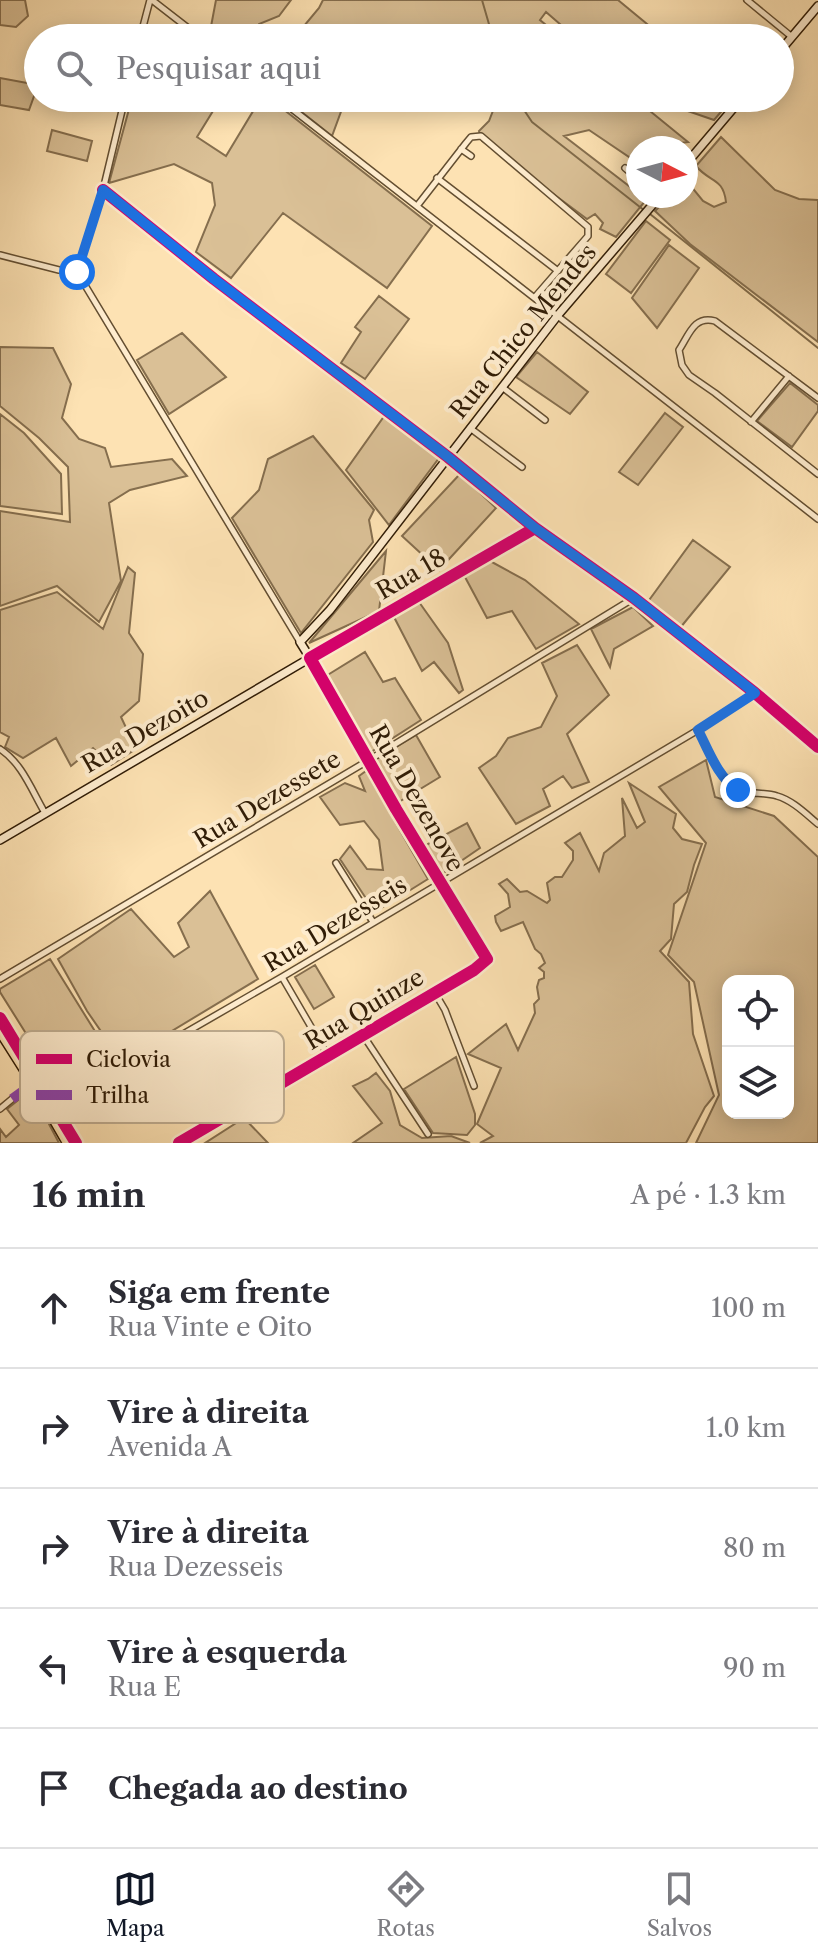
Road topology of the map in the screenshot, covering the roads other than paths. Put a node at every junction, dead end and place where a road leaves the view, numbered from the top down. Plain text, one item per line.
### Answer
1 (151, 0) edge
2 (747, 0) edge
3 (818, 6) edge
4 (144, 24) edge
5 (183, 24) edge
6 (776, 24) edge
7 (794, 35) edge
8 (122, 112) edge
9 (296, 112) edge
10 (730, 112) edge
11 (461, 149) junction
12 (698, 150) edge
13 (471, 156) dead end
14 (437, 178) junction
15 (103, 190) junction
16 (417, 206) junction
17 (649, 208) edge
18 (0, 255) edge
19 (558, 271) junction
20 (77, 272) junction
21 (535, 297) junction
22 (558, 315) junction
23 (789, 376) junction
24 (502, 387) junction
25 (818, 398) edge
26 (545, 420) dead end
27 (751, 422) junction
28 (470, 428) junction
29 (448, 457) junction
30 (522, 467) dead end
31 (818, 474) edge
32 (818, 519) edge
33 (535, 528) junction
34 (634, 598) junction
35 (300, 642) junction
36 (310, 658) junction
37 (755, 693) junction
38 (698, 730) junction
39 (818, 747) edge
40 (0, 749) edge
41 (369, 760) junction
42 (45, 813) junction
43 (818, 824) edge
44 (0, 840) edge
45 (336, 863) dead end
46 (440, 881) junction
47 (373, 922) junction
48 (487, 959) joint
49 (282, 977) junction
50 (0, 979) edge
51 (435, 993) junction
52 (0, 1018) edge
53 (188, 1031) edge
54 (0, 1032) edge
55 (363, 1035) junction
56 (20, 1051) edge
57 (328, 1056) junction
58 (20, 1064) edge
59 (284, 1082) edge
60 (474, 1086) dead end
61 (12, 1099) dead end
62 (0, 1109) edge
63 (55, 1123) edge
64 (64, 1123) edge
65 (213, 1123) edge
66 (428, 1134) dead end
67 (67, 1143) edge
68 (76, 1143) edge
69 (179, 1143) edge

1 - 4 street
1 - 5 street
2 - 6 street
3 - 7 main road
8 - 15 street
9 - 16 street
10 - 12 main road
11 - 13 street
11 - 14 street
11 - 19 street
14 - 16 street
14 - 19 street
15 - 20 street
15 - 29 street
16 - 21 street
17 - 22 main road, Rua Chico Mendes
18 - 20 street
19 - 21 street
20 - 35 street, Rua Dezenove
21 - 22 street
22 - 24 main road, Rua Chico Mendes
22 - 32 street
23 - 25 street
23 - 27 street
23 - 27 street
24 - 26 street
24 - 28 main road, Rua Chico Mendes
27 - 31 street
28 - 29 main road, Rua Chico Mendes
28 - 30 street
29 - 33 street
29 - 35 main road, Rua Chico Mendes
33 - 34 street
33 - 36 street, Rua 18
34 - 37 street
34 - 41 street, Rua Dezessete
35 - 36 main road, Rua Dezenove
36 - 41 street, Rua Dezenove
36 - 42 main road, Rua Dezoito
37 - 38 street, Rua Dezesseis
37 - 39 street
38 - 43 street
38 - 46 street, Rua Dezesseis
40 - 42 street
41 - 46 street, Rua Dezenove
41 - 50 street, Rua Dezessete
42 - 44 main road, Rua Dezoito
45 - 47 street
46 - 47 street, Rua Dezesseis
46 - 48 street, Rua Dezenove
47 - 49 street, Rua Dezesseis
48 - 51 street, Rua Quinze
49 - 53 street, Rua Dezesseis
49 - 57 street
51 - 55 street, Rua Quinze
51 - 60 street
52 - 56 main road
54 - 58 main road
55 - 57 street, Rua Quinze
55 - 66 street
57 - 59 street, Rua Quinze
61 - 62 street
63 - 67 main road
64 - 68 main road
65 - 69 street, Rua Quinze

